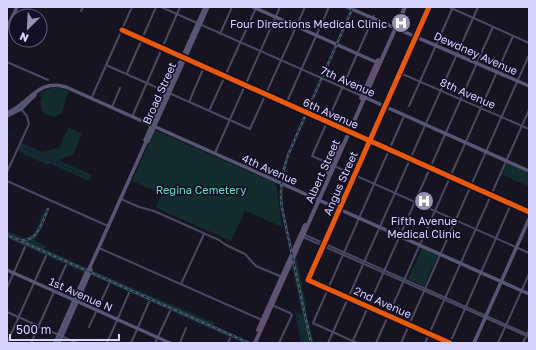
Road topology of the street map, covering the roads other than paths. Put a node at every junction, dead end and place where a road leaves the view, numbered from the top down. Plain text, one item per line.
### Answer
1 (83, 7) edge
2 (132, 7) edge
3 (156, 7) edge
4 (161, 7) edge
5 (180, 7) edge
6 (204, 7) edge
7 (208, 7) edge
8 (232, 7) edge
9 (255, 7) edge
10 (280, 7) edge
11 (305, 7) edge
12 (329, 7) edge
13 (347, 7) edge
14 (353, 7) edge
15 (403, 7) edge
16 (429, 7) edge
17 (449, 7) edge
18 (478, 7) edge
19 (452, 8) edge
20 (81, 11) dead end
21 (177, 14) junction
22 (276, 17) junction
23 (373, 17) junction
24 (473, 18) junction
25 (199, 24) junction
26 (296, 26) junction
27 (395, 26) junction
28 (493, 27) junction
29 (122, 30) junction
30 (220, 34) junction
31 (316, 35) junction
32 (416, 36) junction
33 (513, 36) junction
34 (142, 39) junction
35 (240, 43) junction
36 (529, 43) edge
37 (436, 45) junction
38 (162, 48) junction
39 (260, 52) junction
40 (357, 54) junction
41 (456, 54) junction
42 (529, 54) edge
43 (184, 58) junction
44 (281, 60) junction
45 (7, 62) edge
46 (378, 63) junction
47 (477, 63) junction
48 (106, 65) junction
49 (204, 67) junction
50 (301, 70) junction
51 (400, 72) junction
52 (497, 72) junction
53 (126, 74) junction
54 (225, 76) junction
55 (48, 80) dead end
56 (420, 81) junction
57 (518, 81) junction
58 (147, 83) junction
59 (245, 86) junction
60 (529, 86) edge
61 (120, 88) dead end
62 (342, 88) junction
63 (440, 90) junction
64 (168, 92) junction
65 (266, 95) junction
66 (363, 97) junction
67 (91, 99) junction
68 (460, 99) junction
69 (189, 102) junction
70 (286, 104) junction
71 (385, 106) junction
72 (409, 106) dead end
73 (20, 108) junction
74 (111, 108) junction
75 (481, 108) junction
76 (529, 110) edge
77 (209, 111) junction
78 (7, 115) edge
79 (405, 115) junction
80 (132, 117) junction
81 (501, 117) junction
82 (230, 120) junction
83 (327, 122) junction
84 (426, 124) junction
85 (153, 126) junction
86 (522, 126) junction
87 (529, 129) edge
88 (348, 131) junction
89 (446, 134) junction
90 (369, 141) junction
91 (465, 142) junction
92 (390, 150) junction
93 (486, 152) junction
94 (214, 154) junction
95 (410, 159) junction
96 (506, 161) junction
97 (333, 165) junction
98 (529, 165) edge
99 (430, 168) junction
100 (528, 170) edge
101 (7, 172) edge
102 (354, 175) junction
103 (450, 177) junction
104 (7, 181) edge
105 (374, 184) junction
106 (471, 186) junction
107 (395, 193) junction
108 (491, 195) junction
109 (121, 199) junction
110 (317, 200) junction
111 (415, 202) junction
112 (512, 204) junction
113 (339, 210) junction
114 (436, 211) junction
115 (529, 212) edge
116 (359, 219) junction
117 (456, 220) junction
118 (529, 220) edge
119 (108, 226) junction
120 (379, 228) junction
121 (476, 229) junction
122 (204, 234) junction
123 (302, 235) junction
124 (400, 237) junction
125 (496, 238) junction
126 (323, 245) junction
127 (420, 246) junction
128 (25, 247) dead end
129 (517, 247) junction
130 (99, 248) junction
131 (529, 252) edge
132 (344, 254) junction
133 (440, 255) junction
134 (46, 256) dead end
135 (364, 263) junction
136 (461, 264) junction
137 (66, 265) dead end
138 (7, 270) edge
139 (384, 272) junction
140 (14, 273) junction
141 (481, 273) junction
142 (529, 274) edge
143 (283, 277) junction
144 (308, 280) joint
145 (405, 281) junction
146 (34, 282) junction
147 (502, 282) junction
148 (109, 284) dead end
149 (181, 284) junction
150 (7, 288) edge
151 (328, 289) junction
152 (425, 290) junction
153 (54, 291) junction
154 (522, 291) junction
155 (129, 293) dead end
156 (529, 294) edge
157 (348, 298) junction
158 (445, 299) junction
159 (76, 301) junction
160 (148, 302) dead end
161 (271, 305) junction
162 (369, 307) junction
163 (465, 308) junction
164 (97, 310) junction
165 (170, 311) dead end
166 (7, 312) edge
167 (389, 316) junction
168 (18, 317) junction
169 (486, 317) junction
170 (117, 319) junction
171 (264, 321) junction
172 (409, 325) junction
173 (38, 326) junction
174 (506, 326) junction
175 (89, 327) dead end
176 (137, 328) junction
177 (186, 328) dead end
178 (529, 330) edge
179 (333, 332) junction
180 (429, 334) junction
181 (60, 336) junction
182 (528, 336) edge
183 (158, 338) junction
184 (230, 338) dead end
185 (353, 342) edge
186 (7, 343) edge
187 (31, 343) edge
188 (55, 343) edge
189 (59, 343) edge
190 (77, 343) edge
191 (106, 343) edge
192 (131, 343) edge
193 (155, 343) edge
194 (170, 343) edge
195 (180, 343) edge
196 (228, 343) edge
197 (254, 343) edge
198 (280, 343) edge
199 (328, 343) edge
200 (357, 343) edge
201 (376, 343) edge
202 (401, 343) edge
203 (425, 343) edge
204 (450, 343) edge
205 (474, 343) edge
206 (498, 343) edge
207 (523, 343) edge

1 - 20 street
2 - 29 street
3 - 34 street
4 - 21 street, 7th Avenue
5 - 21 street
6 - 25 main road, Broad Street
7 - 25 main road, Broad Street
8 - 30 street
9 - 22 main road
9 - 35 street
10 - 22 street
11 - 26 street
12 - 31 street
13 - 23 main road, Dewdney Avenue
14 - 23 main road, Dewdney Avenue
15 - 27 main road, Albert Street
16 - 32 street, Angus Street
17 - 19 street
18 - 24 street
19 - 24 street
19 - 37 street
21 - 25 street, 7th Avenue
21 - 38 street
22 - 26 main road
22 - 39 street
23 - 27 main road, Dewdney Avenue
23 - 40 street
24 - 28 street
24 - 41 street
25 - 30 street, 7th Avenue
25 - 43 main road, Broad Street
26 - 31 main road
26 - 44 street
27 - 32 main road, Dewdney Avenue
27 - 46 main road, Albert Street
28 - 33 street
28 - 47 street
29 - 34 street, 6th Avenue
29 - 48 street
30 - 35 street, 7th Avenue
31 - 40 main road
31 - 50 street
32 - 37 main road, Dewdney Avenue
32 - 51 street, Angus Street
33 - 36 street
33 - 52 street
34 - 38 street, 6th Avenue
34 - 53 street
35 - 39 street, 7th Avenue
35 - 54 street
37 - 41 main road, Dewdney Avenue
37 - 56 street
38 - 43 street, 6th Avenue
38 - 58 street
39 - 44 street, 7th Avenue
39 - 59 street
40 - 46 main road
40 - 62 street
41 - 47 main road, Dewdney Avenue
41 - 63 street
42 - 57 street
43 - 49 street, 6th Avenue
43 - 64 main road, Broad Street
44 - 50 street, 7th Avenue
44 - 65 street
45 - 55 street
46 - 66 main road, Albert Street
47 - 52 main road, Dewdney Avenue
47 - 68 street
48 - 53 street
48 - 67 street
49 - 54 street, 6th Avenue
49 - 69 street
50 - 62 street, 7th Avenue
50 - 70 street
51 - 56 street, 8th Avenue
51 - 71 street, Angus Street
52 - 57 main road, Dewdney Avenue
52 - 75 street
53 - 58 street
54 - 59 street, 6th Avenue
54 - 77 street
56 - 63 street, 8th Avenue
56 - 72 street
57 - 60 main road, Dewdney Avenue
57 - 81 street
58 - 64 street
58 - 80 street
59 - 65 street, 6th Avenue
59 - 82 street
61 - 74 street
62 - 66 street, 7th Avenue
62 - 83 street
63 - 68 street, 8th Avenue
63 - 84 street
64 - 69 street
64 - 85 main road, Broad Street
65 - 70 street, 6th Avenue
65 - 82 street
66 - 71 main road, 7th Avenue
66 - 88 main road, Albert Street
67 - 73 main road, 4th Avenue
67 - 74 main road, 4th Avenue
68 - 75 street, 8th Avenue
68 - 89 street
69 - 77 street
70 - 83 street, 6th Avenue
71 - 79 main road, 7th Avenue
71 - 90 street, Angus Street
73 - 78 main road, 4th Avenue
73 - 101 street
74 - 80 main road, 4th Avenue
75 - 81 street, 8th Avenue
75 - 91 street
76 - 86 street
77 - 82 street
79 - 84 main road, 7th Avenue
79 - 92 street
80 - 85 main road, 4th Avenue
81 - 86 street, 8th Avenue
81 - 93 street
82 - 94 street
83 - 88 street, 6th Avenue
83 - 97 street
84 - 89 main road, 7th Avenue
84 - 95 street
85 - 94 main road, 4th Avenue
85 - 109 main road, Broad Street
86 - 87 street, 8th Avenue
86 - 96 street
88 - 90 street, 6th Avenue
88 - 97 main road, Albert Street
89 - 91 main road, 7th Avenue
89 - 99 street
90 - 92 street, 6th Avenue
90 - 102 street, Angus Street
91 - 93 main road, 7th Avenue
91 - 103 street
92 - 95 street, 6th Avenue
92 - 105 street
93 - 96 main road, 7th Avenue
93 - 106 street
94 - 110 main road, 4th Avenue
95 - 99 street, 6th Avenue
95 - 107 street
96 - 100 main road, 7th Avenue
96 - 108 street
97 - 102 street
97 - 110 main road, Albert Street
98 - 100 street
99 - 103 street, 6th Avenue
99 - 111 street
102 - 105 street
102 - 113 street, Angus Street
103 - 106 street, 6th Avenue
103 - 114 street
104 - 119 street
105 - 107 street
105 - 116 street
106 - 108 street, 6th Avenue
106 - 117 street
107 - 111 street
107 - 120 street
108 - 112 street, 6th Avenue
108 - 121 street
109 - 119 main road, Broad Street
109 - 122 street
110 - 113 main road, 4th Avenue
110 - 123 main road, Albert Street
111 - 114 street
111 - 124 street
112 - 115 street, 6th Avenue
112 - 125 street
113 - 116 main road, 4th Avenue
113 - 126 street, Angus Street
114 - 117 street
114 - 127 street
116 - 120 main road, 4th Avenue
116 - 132 street
117 - 121 street
117 - 133 street
118 - 129 main road
119 - 130 main road, Broad Street
120 - 124 main road, 4th Avenue
120 - 135 street
121 - 125 street
121 - 136 street
122 - 143 street
122 - 149 street
123 - 126 street
123 - 143 main road, Albert Street
124 - 127 main road, 4th Avenue
124 - 139 street
125 - 129 street
125 - 141 street
126 - 132 street
126 - 144 street, Angus Street
127 - 133 main road, 4th Avenue
127 - 145 street
128 - 140 street
129 - 131 street
129 - 147 main road
130 - 149 street
130 - 159 main road, Broad Street
132 - 135 street
132 - 151 street
133 - 136 main road, 4th Avenue
133 - 152 street
134 - 146 street
135 - 139 street
135 - 157 street
136 - 141 main road, 4th Avenue
136 - 158 street
137 - 153 street
138 - 140 main road, 1st Avenue N
139 - 145 street
139 - 162 street
140 - 146 main road, 1st Avenue N
140 - 150 street
141 - 147 main road, 4th Avenue
141 - 163 street
142 - 154 street
143 - 161 main road, Albert Street
144 - 151 street, 2nd Avenue
145 - 152 street
145 - 167 street
146 - 153 main road, 1st Avenue N
146 - 168 street
147 - 154 main road, 4th Avenue
147 - 169 main road
148 - 164 street
149 - 171 street
151 - 157 street, 2nd Avenue
151 - 179 street
152 - 158 street
152 - 172 street
153 - 159 main road, 1st Avenue N
153 - 173 street
154 - 156 main road, 4th Avenue
154 - 174 street
155 - 170 street
157 - 162 street, 2nd Avenue
157 - 179 street
158 - 163 street
158 - 180 street
159 - 164 main road, 1st Avenue N
159 - 181 main road, Broad Street
160 - 176 street
161 - 171 main road, Albert Street
161 - 198 street
162 - 167 street, 2nd Avenue
162 - 185 street
163 - 169 street
163 - 204 street
164 - 170 main road, 1st Avenue N
164 - 175 street
165 - 183 street
166 - 168 street
167 - 172 street, 2nd Avenue
167 - 201 street
168 - 173 street
168 - 186 street
169 - 174 street
169 - 205 main road
170 - 176 main road, 1st Avenue N
170 - 191 street
171 - 197 main road, Albert Street
172 - 180 street, 2nd Avenue
172 - 202 street
173 - 181 street
173 - 187 street
174 - 182 street
174 - 206 street
176 - 183 main road, 1st Avenue N
176 - 192 street
177 - 195 street
178 - 182 street
179 - 185 street
179 - 199 street
180 - 203 street
180 - 204 street, 2nd Avenue
181 - 188 main road, Broad Street
181 - 189 main road, Broad Street
181 - 190 street
182 - 207 street
183 - 193 street
183 - 194 main road, 1st Avenue N
184 - 196 street
185 - 200 street

